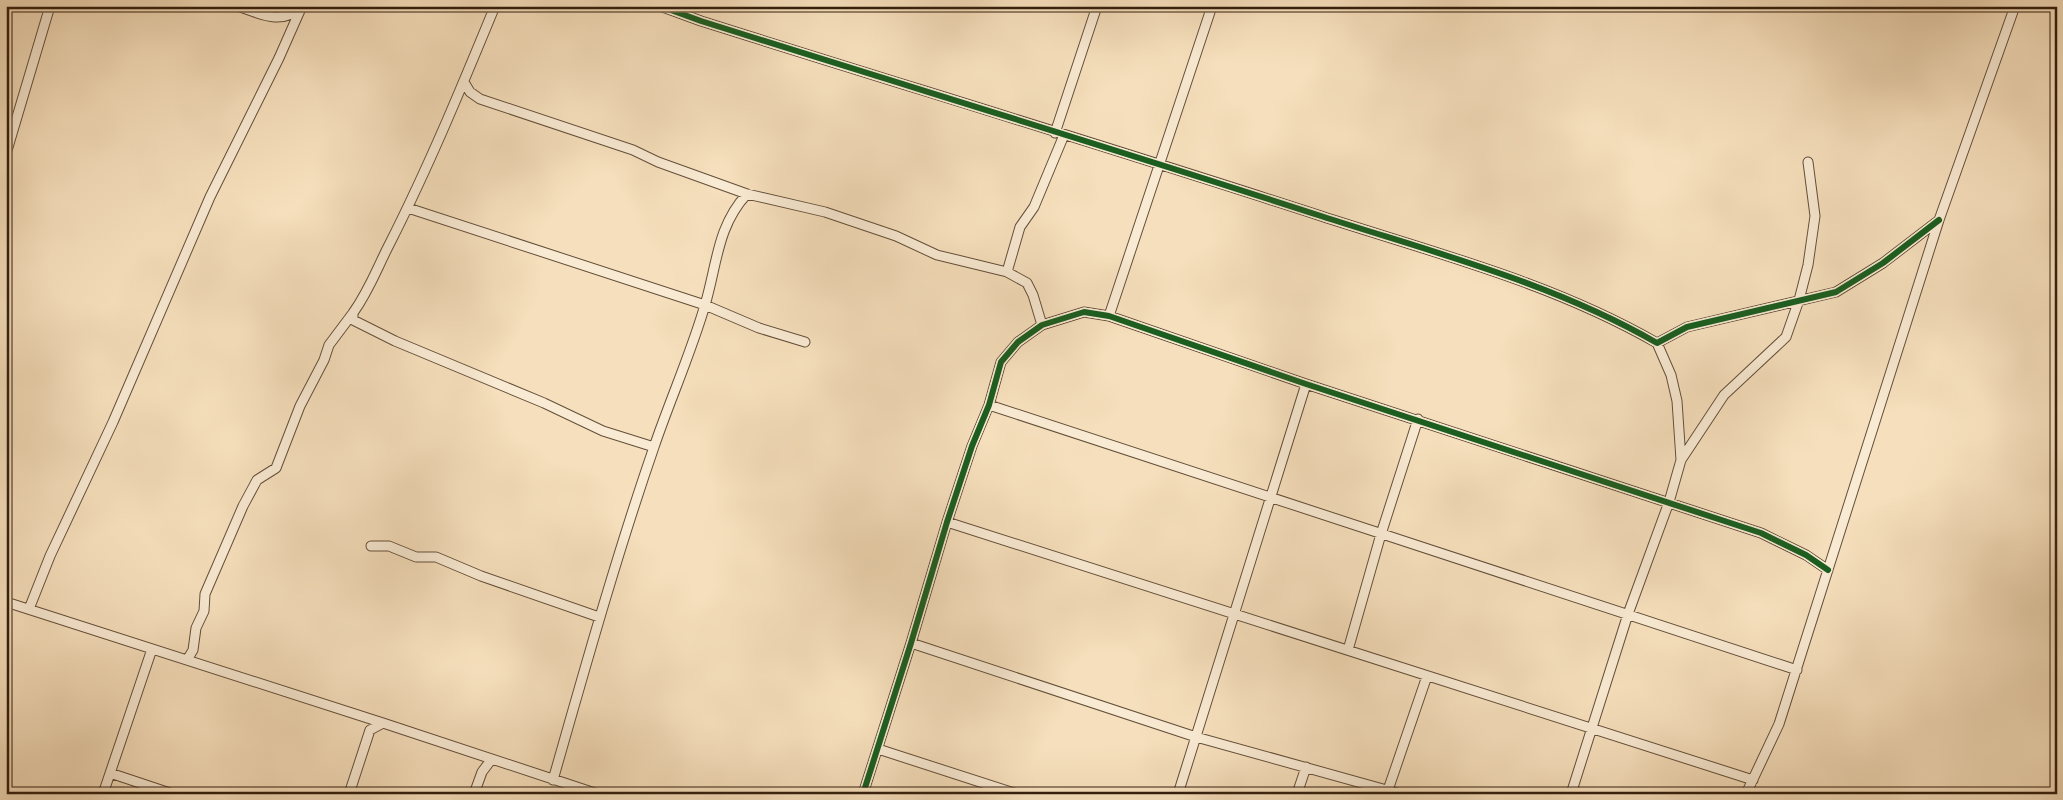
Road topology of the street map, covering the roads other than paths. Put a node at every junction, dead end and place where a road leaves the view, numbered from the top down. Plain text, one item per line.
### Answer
1 (50, 6) edge
2 (237, 6) edge
3 (301, 6) edge
4 (495, 6) edge
5 (660, 6) edge
6 (1097, 6) edge
7 (1212, 6) edge
8 (2015, 6) edge
9 (464, 82) junction
10 (1060, 134) junction
11 (6, 154) edge
12 (1808, 162) dead end
13 (1161, 165) junction
14 (747, 194) junction
15 (408, 208) junction
16 (1939, 220) junction
17 (1006, 272) junction
18 (1799, 300) junction
19 (705, 305) junction
20 (353, 313) junction
21 (1109, 316) junction
22 (1042, 325) junction
23 (805, 342) dead end
24 (1657, 343) junction
25 (1306, 384) junction
26 (989, 405) junction
27 (1418, 419) junction
28 (654, 447) junction
29 (1681, 460) junction
30 (1273, 496) junction
31 (1670, 502) junction
32 (947, 522) junction
33 (1381, 534) junction
34 (371, 546) dead end
35 (1828, 570) junction
36 (6, 602) edge
37 (29, 609) junction
38 (1236, 614) junction
39 (1628, 614) junction
40 (599, 617) junction
41 (911, 643) junction
42 (152, 649) junction
43 (1348, 650) junction
44 (186, 660) junction
45 (1797, 670) junction
46 (1427, 676) junction
47 (383, 723) junction
48 (1591, 728) junction
49 (1196, 737) junction
50 (878, 749) junction
51 (491, 760) junction
52 (1306, 767) junction
53 (110, 773) junction
54 (554, 780) junction
55 (1753, 780) junction
56 (1388, 790) junction
57 (587, 792) edge
58 (103, 794) edge
59 (173, 794) edge
60 (349, 794) edge
61 (474, 794) edge
62 (598, 794) edge
63 (863, 794) edge
64 (1017, 794) edge
65 (1178, 794) edge
66 (1297, 794) edge
67 (1401, 794) edge
68 (1570, 794) edge
69 (1746, 794) edge

1 - 11 street
2 - 3 street
3 - 37 street
4 - 9 street
5 - 10 street
6 - 10 street
7 - 13 street
8 - 16 street
9 - 14 street
9 - 15 street
10 - 13 street
10 - 17 street
12 - 18 street
13 - 21 street
13 - 24 street
14 - 17 street
14 - 19 street
15 - 19 street
15 - 20 street
16 - 18 street
16 - 35 street
17 - 22 street
18 - 24 street
18 - 29 street
19 - 23 street
19 - 28 street
20 - 28 street
20 - 44 street
21 - 22 street
21 - 25 street
22 - 26 street
24 - 29 street
25 - 27 street
25 - 30 street
26 - 30 street
26 - 32 street
27 - 31 street
27 - 33 street
28 - 40 street
29 - 31 street
30 - 33 street
30 - 38 street
31 - 35 street
31 - 39 street
32 - 38 street
32 - 41 street
33 - 39 street
33 - 43 street
34 - 40 street
35 - 45 street
36 - 37 street
37 - 42 street
38 - 43 street
38 - 49 street
39 - 45 street
39 - 48 street
40 - 54 street
41 - 49 street
41 - 50 street
42 - 44 street
42 - 53 street
43 - 46 street
44 - 47 street
45 - 55 street
46 - 48 street
46 - 56 street
47 - 51 street
47 - 60 street
48 - 55 street
48 - 68 street
49 - 52 street
49 - 65 street
50 - 63 street
50 - 64 street
51 - 54 street
51 - 61 street
52 - 56 street
52 - 66 street
53 - 58 street
53 - 59 street
54 - 57 street
55 - 69 street
56 - 67 street
57 - 62 street

